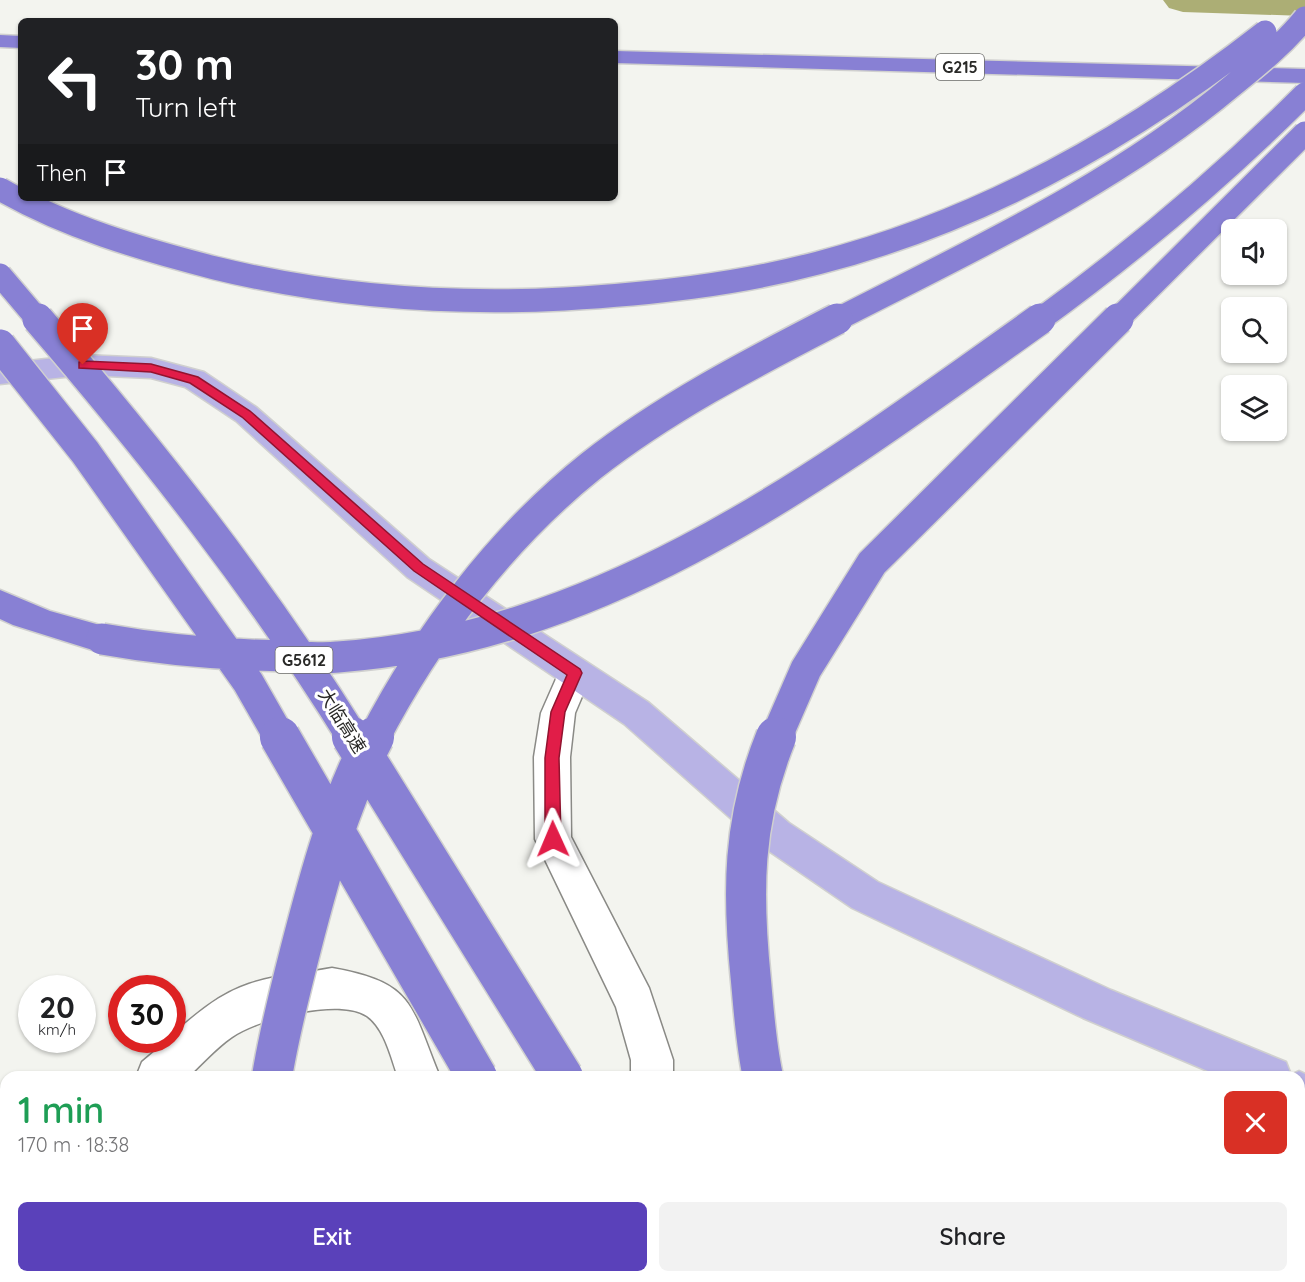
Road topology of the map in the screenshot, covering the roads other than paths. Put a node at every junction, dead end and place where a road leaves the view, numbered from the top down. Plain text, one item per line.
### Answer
1 (1304, 0) edge
2 (1305, 18) edge
3 (0, 41) edge
4 (18, 42) edge
5 (618, 57) edge
6 (1305, 76) edge
7 (1305, 94) edge
8 (1305, 133) edge
9 (0, 189) edge
10 (18, 198) edge
11 (23, 201) edge
12 (0, 275) edge
13 (0, 345) edge
14 (0, 374) edge
15 (0, 604) edge
16 (575, 673) junction
17 (164, 1071) edge
18 (273, 1071) edge
19 (417, 1071) edge
20 (474, 1071) edge
21 (559, 1071) edge
22 (652, 1071) edge
23 (762, 1071) edge
24 (1258, 1071) edge

1 - 11 highway, bridge
2 - 18 highway, bridge
3 - 4 highway
5 - 6 highway, G215
7 - 15 highway, bridge
8 - 23 highway, bridge
9 - 10 highway, bridge
12 - 21 highway, 大临高速 / G5612, bridge
13 - 20 highway, bridge
14 - 16 main road
16 - 22 street
16 - 24 main road
17 - 19 street

